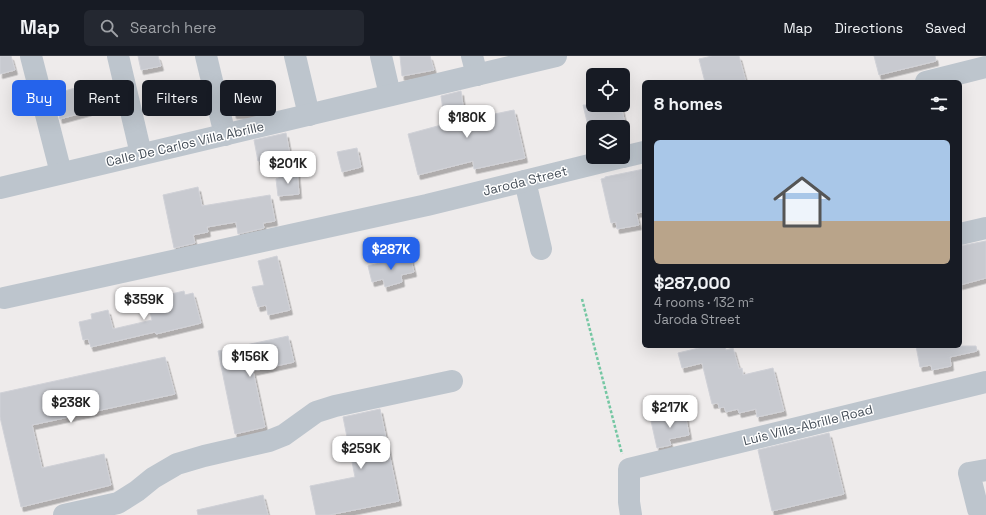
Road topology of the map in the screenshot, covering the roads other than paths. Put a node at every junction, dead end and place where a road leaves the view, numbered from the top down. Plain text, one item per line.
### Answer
1 (31, 56) edge
2 (118, 56) edge
3 (206, 56) edge
4 (295, 56) edge
5 (381, 56) edge
6 (556, 56) edge
7 (474, 65) edge
8 (986, 67) edge
9 (934, 80) edge
10 (390, 95) junction
11 (309, 115) junction
12 (225, 134) junction
13 (642, 152) edge
14 (141, 154) junction
15 (630, 155) edge
16 (594, 164) edge
17 (61, 173) junction
18 (525, 181) junction
19 (0, 188) edge
20 (986, 228) edge
21 (962, 234) edge
22 (541, 249) dead end
23 (4, 298) dead end
24 (452, 380) dead end
25 (986, 382) edge
26 (986, 470) edge
27 (978, 509) dead end
28 (64, 515) edge
29 (631, 515) edge

1 - 17 street
2 - 14 street
3 - 12 street
4 - 11 street
5 - 10 street
6 - 7 street, Calle De Carlos Villa Abrille
7 - 10 street, Calle De Carlos Villa Abrille
8 - 9 street
10 - 11 street, Calle De Carlos Villa Abrille
11 - 12 street, Calle De Carlos Villa Abrille
12 - 14 street, Calle De Carlos Villa Abrille
13 - 15 street, Jaroda Street
14 - 17 street, Calle De Carlos Villa Abrille
16 - 18 street, Jaroda Street
17 - 19 street, Calle De Carlos Villa Abrille
18 - 22 street
18 - 23 street, Jaroda Street
20 - 21 street
24 - 28 street
25 - 29 street, Luis Villa-Abrille Road
26 - 27 street

